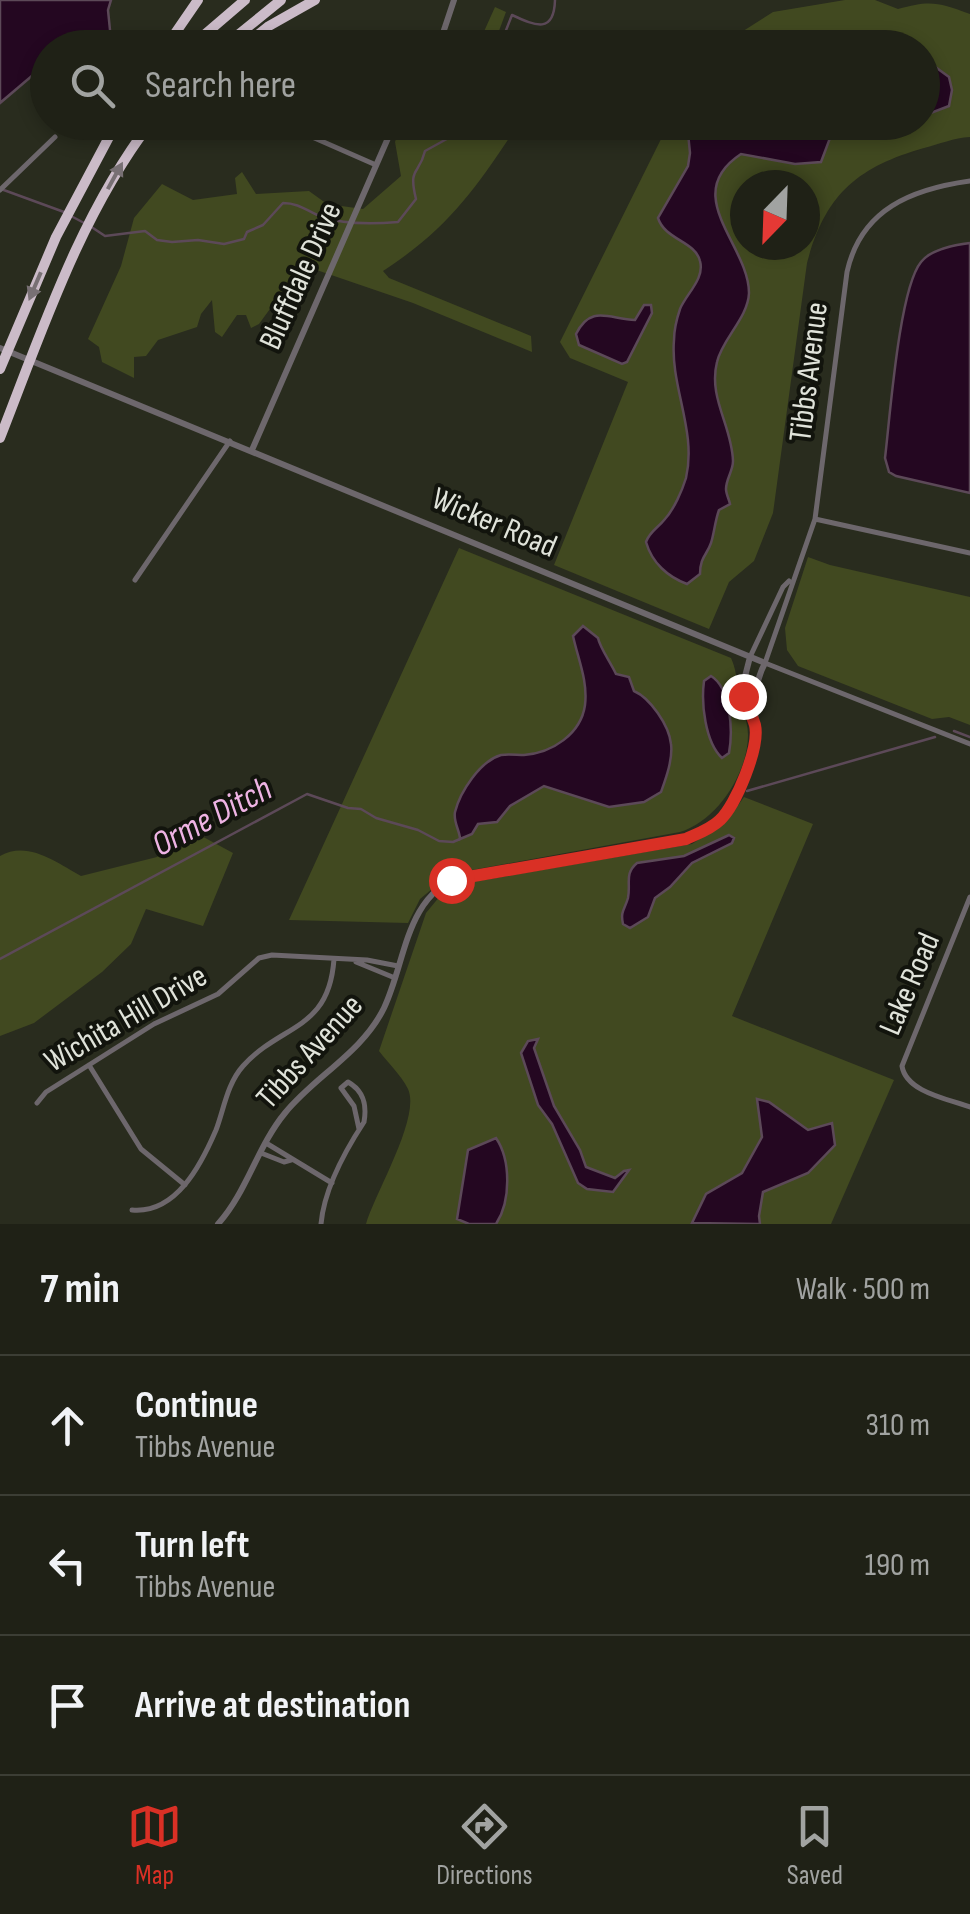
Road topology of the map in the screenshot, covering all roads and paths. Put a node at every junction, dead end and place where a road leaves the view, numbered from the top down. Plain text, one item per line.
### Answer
1 (198, 0) edge
2 (245, 0) edge
3 (282, 0) edge
4 (316, 0) edge
5 (454, 0) edge
6 (177, 30) edge
7 (211, 30) edge
8 (244, 30) edge
9 (265, 30) edge
10 (444, 30) edge
11 (53, 140) edge
12 (109, 140) edge
13 (138, 140) edge
14 (141, 140) edge
15 (319, 140) edge
16 (387, 140) edge
17 (131, 150) junction
18 (376, 165) junction
19 (970, 181) edge
20 (0, 190) edge
21 (0, 348) edge
22 (1, 365) edge
23 (0, 438) edge
24 (230, 442) junction
25 (252, 450) junction
26 (815, 518) junction
27 (970, 554) edge
28 (135, 580) dead end
29 (792, 580) junction
30 (750, 657) junction
31 (765, 663) junction
32 (755, 726) junction
33 (970, 744) edge
34 (970, 897) edge
35 (334, 959) junction
36 (353, 961) junction
37 (398, 966) junction
38 (395, 978) junction
39 (88, 1066) junction
40 (37, 1104) dead end
41 (970, 1107) edge
42 (359, 1129) junction
43 (266, 1143) junction
44 (261, 1152) junction
45 (291, 1160) junction
46 (332, 1183) junction
47 (185, 1185) junction
48 (132, 1210) dead end
49 (218, 1224) edge
50 (322, 1224) edge

1 - 6 highway
2 - 7 highway
3 - 8 highway
4 - 9 highway
5 - 10 street
11 - 20 street
12 -> 22 highway
13 - 17 highway
14 - 17 highway
15 - 18 street
16 - 18 street, Bluffdale Drive
23 -> 17 highway
18 - 25 street, Bluffdale Drive
19 - 26 street, Tibbs Avenue
21 - 24 street, Wicker Road
24 - 25 street, Wicker Road
24 - 28 street
25 - 30 street, Wicker Road
26 - 27 street
26 - 29 street, Tibbs Avenue
29 - 30 street, Tibbs Avenue
29 - 31 street, Tibbs Avenue
30 - 31 street, Wicker Road
30 - 32 street, Tibbs Avenue
31 - 32 street, Tibbs Avenue
31 - 33 street, Wicker Road
32 - 37 street, Tibbs Avenue
34 - 41 street, Lake Road
35 - 36 street, Wichita Hill Drive
35 - 39 street, Wichita Hill Drive
35 - 47 street
36 - 37 street, Wichita Hill Drive
36 - 38 street, Wichita Hill Drive
37 - 38 street, Tibbs Avenue
38 - 43 street, Tibbs Avenue
39 - 40 street, Wichita Hill Drive
39 - 47 street
42 - 42 street
42 - 46 street
43 - 44 street, Tibbs Avenue
43 - 45 street
44 - 45 street
44 - 49 street, Tibbs Avenue
45 - 46 street
46 - 50 street
47 - 48 street

